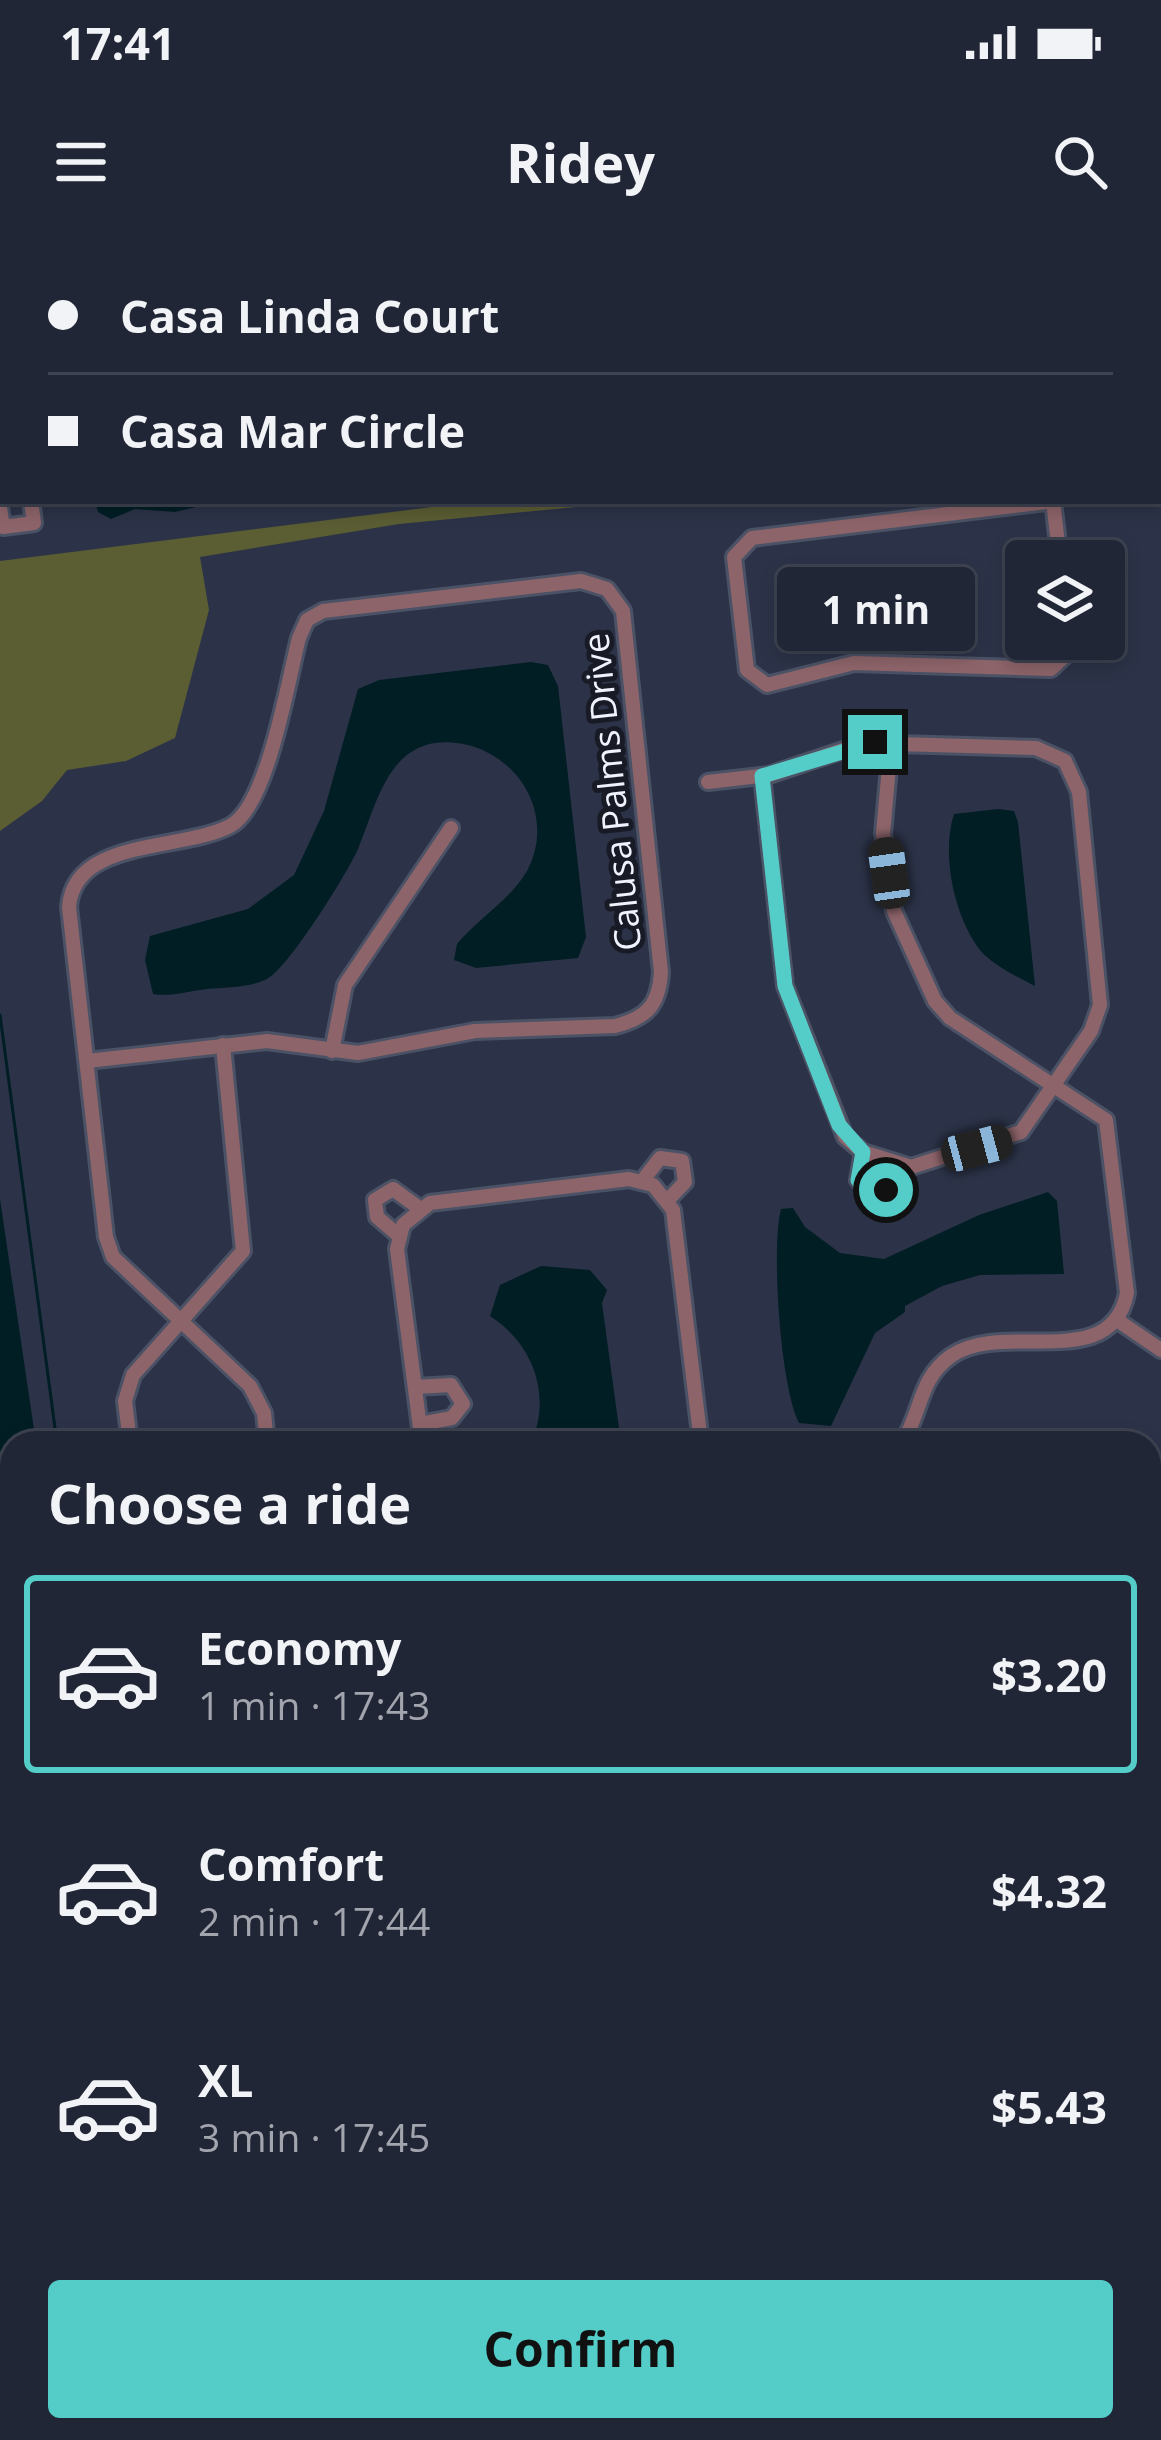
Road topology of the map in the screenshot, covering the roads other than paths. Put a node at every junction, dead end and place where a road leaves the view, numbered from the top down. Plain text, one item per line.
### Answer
1 (31, 504) edge
2 (1029, 504) edge
3 (1053, 504) edge
4 (0, 508) edge
5 (1058, 540) edge
6 (1060, 660) edge
7 (893, 722) dead end
8 (891, 743) junction
9 (762, 776) junction
10 (709, 782) dead end
11 (451, 828) dead end
12 (223, 1046) junction
13 (332, 1051) junction
14 (86, 1061) junction
15 (1058, 1084) junction
16 (863, 1152) junction
17 (900, 1165) junction
18 (643, 1180) junction
19 (668, 1200) junction
20 (418, 1208) junction
21 (398, 1235) junction
22 (1118, 1320) junction
23 (181, 1322) junction
24 (1161, 1350) edge
25 (415, 1387) junction
26 (420, 1424) junction
27 (129, 1431) edge
28 (266, 1431) edge
29 (421, 1431) edge
30 (698, 1431) edge
31 (906, 1431) edge

1 - 4 street
2 - 6 street
3 - 5 street
7 - 8 street
8 - 9 street
8 - 15 street
8 - 15 street
9 - 10 street
9 - 16 street
11 - 13 street
12 - 13 street, Calusa Palms Drive
12 - 14 street, Calusa Palms Drive
12 - 23 street
13 - 14 street, Calusa Palms Drive
14 - 23 street, Calusa Palms Drive
15 - 17 street
15 - 22 street
16 - 17 street
16 - 17 street
18 - 19 street
18 - 19 street
18 - 20 street
19 - 30 street
20 - 21 street
20 - 21 street
21 - 25 street
22 - 24 street
22 - 31 street
23 - 27 street
23 - 28 street, Calusa Palms Drive
25 - 26 street
25 - 26 street
26 - 29 street

